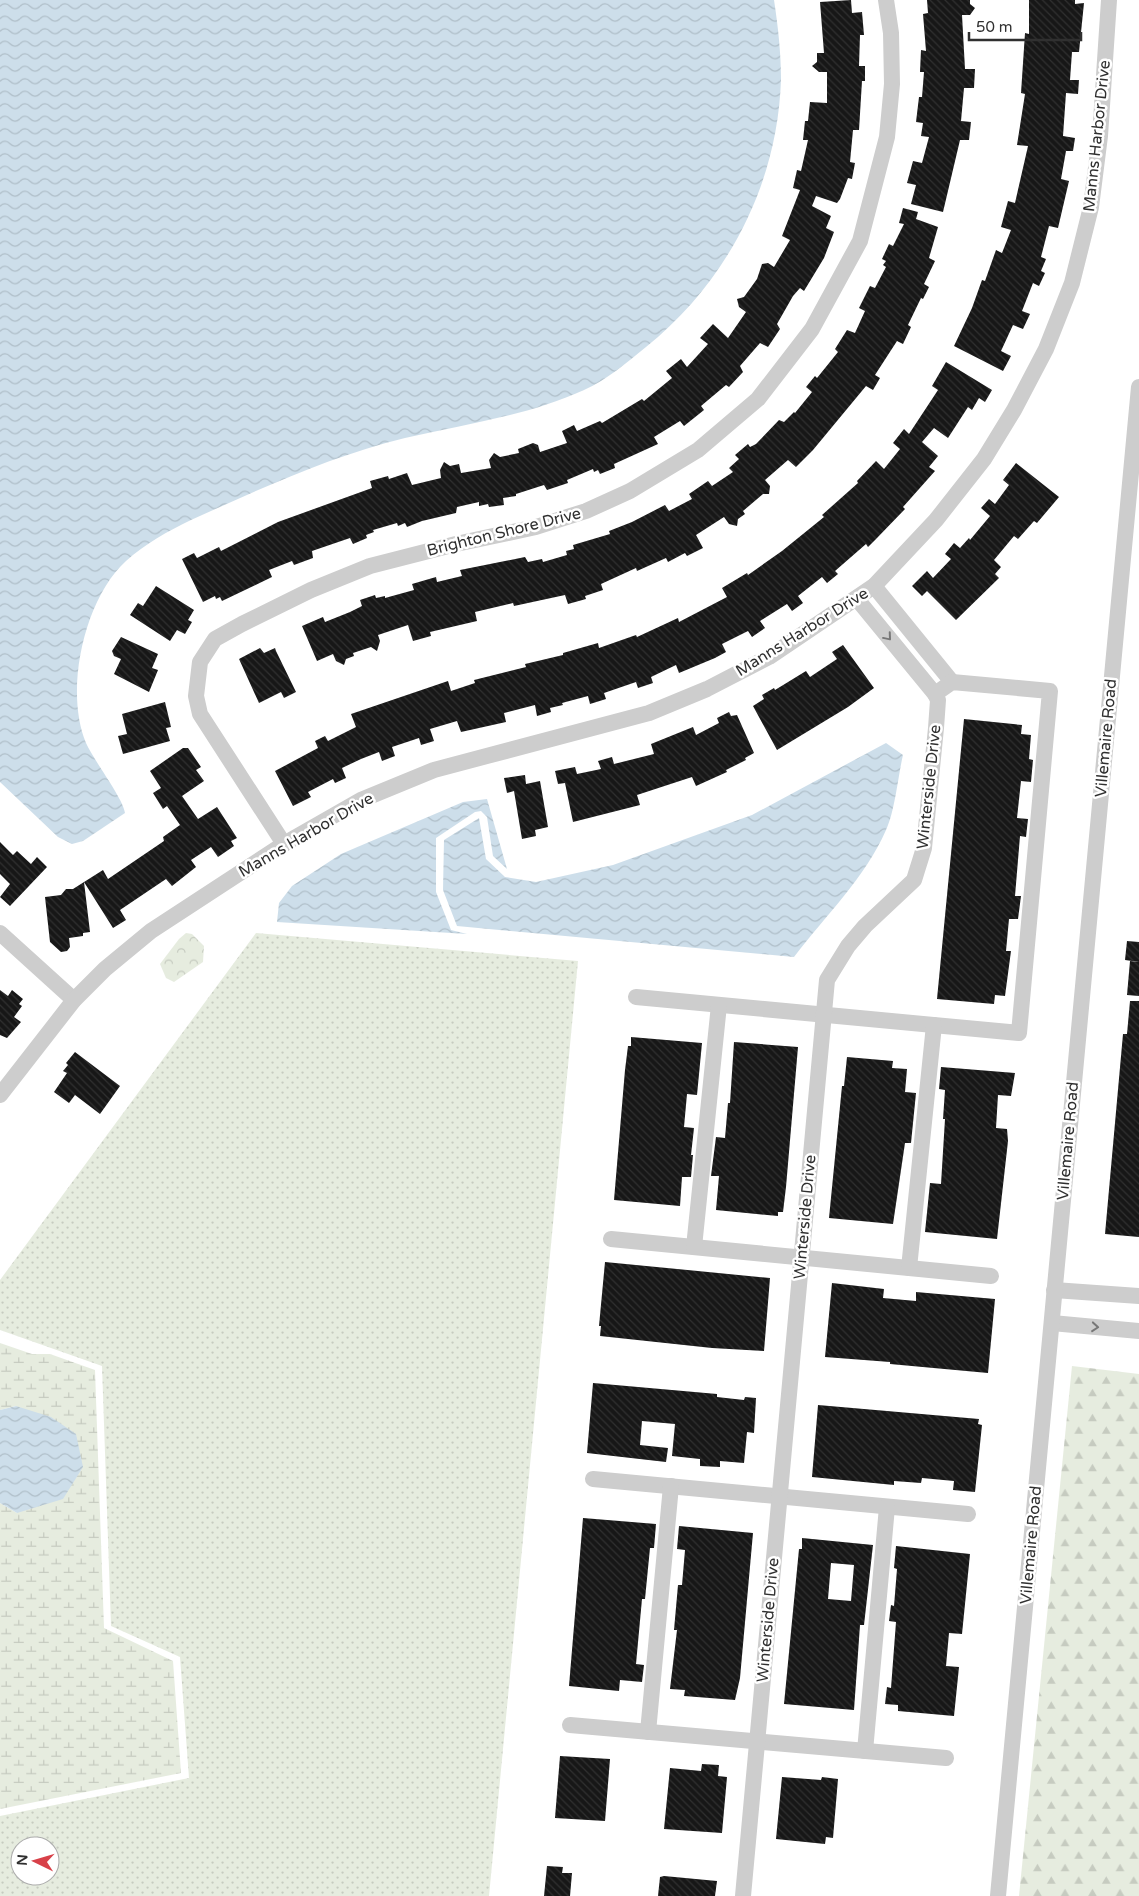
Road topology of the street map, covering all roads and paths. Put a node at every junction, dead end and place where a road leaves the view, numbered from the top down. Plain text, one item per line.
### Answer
1 (886, 0) edge
2 (1109, 0) edge
3 (1139, 387) edge
4 (1138, 406) edge
5 (874, 586) junction
6 (857, 600) junction
7 (952, 682) junction
8 (935, 694) junction
9 (284, 844) junction
10 (0, 933) edge
11 (636, 997) dead end
12 (74, 1000) junction
13 (719, 1005) junction
14 (824, 1015) junction
15 (934, 1025) junction
16 (0, 1095) edge
17 (611, 1239) dead end
18 (694, 1247) junction
19 (802, 1257) junction
20 (909, 1268) junction
21 (991, 1276) dead end
22 (1054, 1290) junction
23 (1139, 1296) edge
24 (1052, 1323) junction
25 (1139, 1331) edge
26 (593, 1479) dead end
27 (672, 1486) junction
28 (780, 1496) junction
29 (887, 1507) junction
30 (968, 1514) dead end
31 (570, 1725) dead end
32 (648, 1732) junction
33 (757, 1741) junction
34 (865, 1751) junction
35 (946, 1758) dead end
36 (743, 1896) edge
37 (998, 1896) edge

1 - 9 street, Brighton Shore Drive
2 - 5 street, Manns Harbor Drive
3 - 4 street, Villemaire Road
4 - 22 street, Villemaire Road
5 - 6 street, Manns Harbor Drive
5 - 7 street
6 -> 8 street
6 - 9 street, Manns Harbor Drive
7 - 8 street
7 - 15 street
8 - 14 street, Winterside Drive
9 - 12 street, Manns Harbor Drive
10 - 12 street
11 - 13 street
12 - 16 street, Manns Harbor Drive
13 - 14 street
13 - 18 street
14 - 15 street
14 - 19 street, Winterside Drive
15 - 20 street
17 - 18 street
18 - 19 street
19 - 20 street
19 - 28 street, Winterside Drive
20 - 21 street
22 - 23 street
22 - 24 street, Villemaire Road
24 -> 25 street
24 - 37 street, Villemaire Road
26 - 27 street
27 - 28 street
27 - 32 street
28 - 29 street
28 - 33 street, Winterside Drive
29 - 30 street
29 - 34 street
31 - 32 street
32 - 33 street
33 - 34 street
33 - 36 street, Winterside Drive
34 - 35 street

